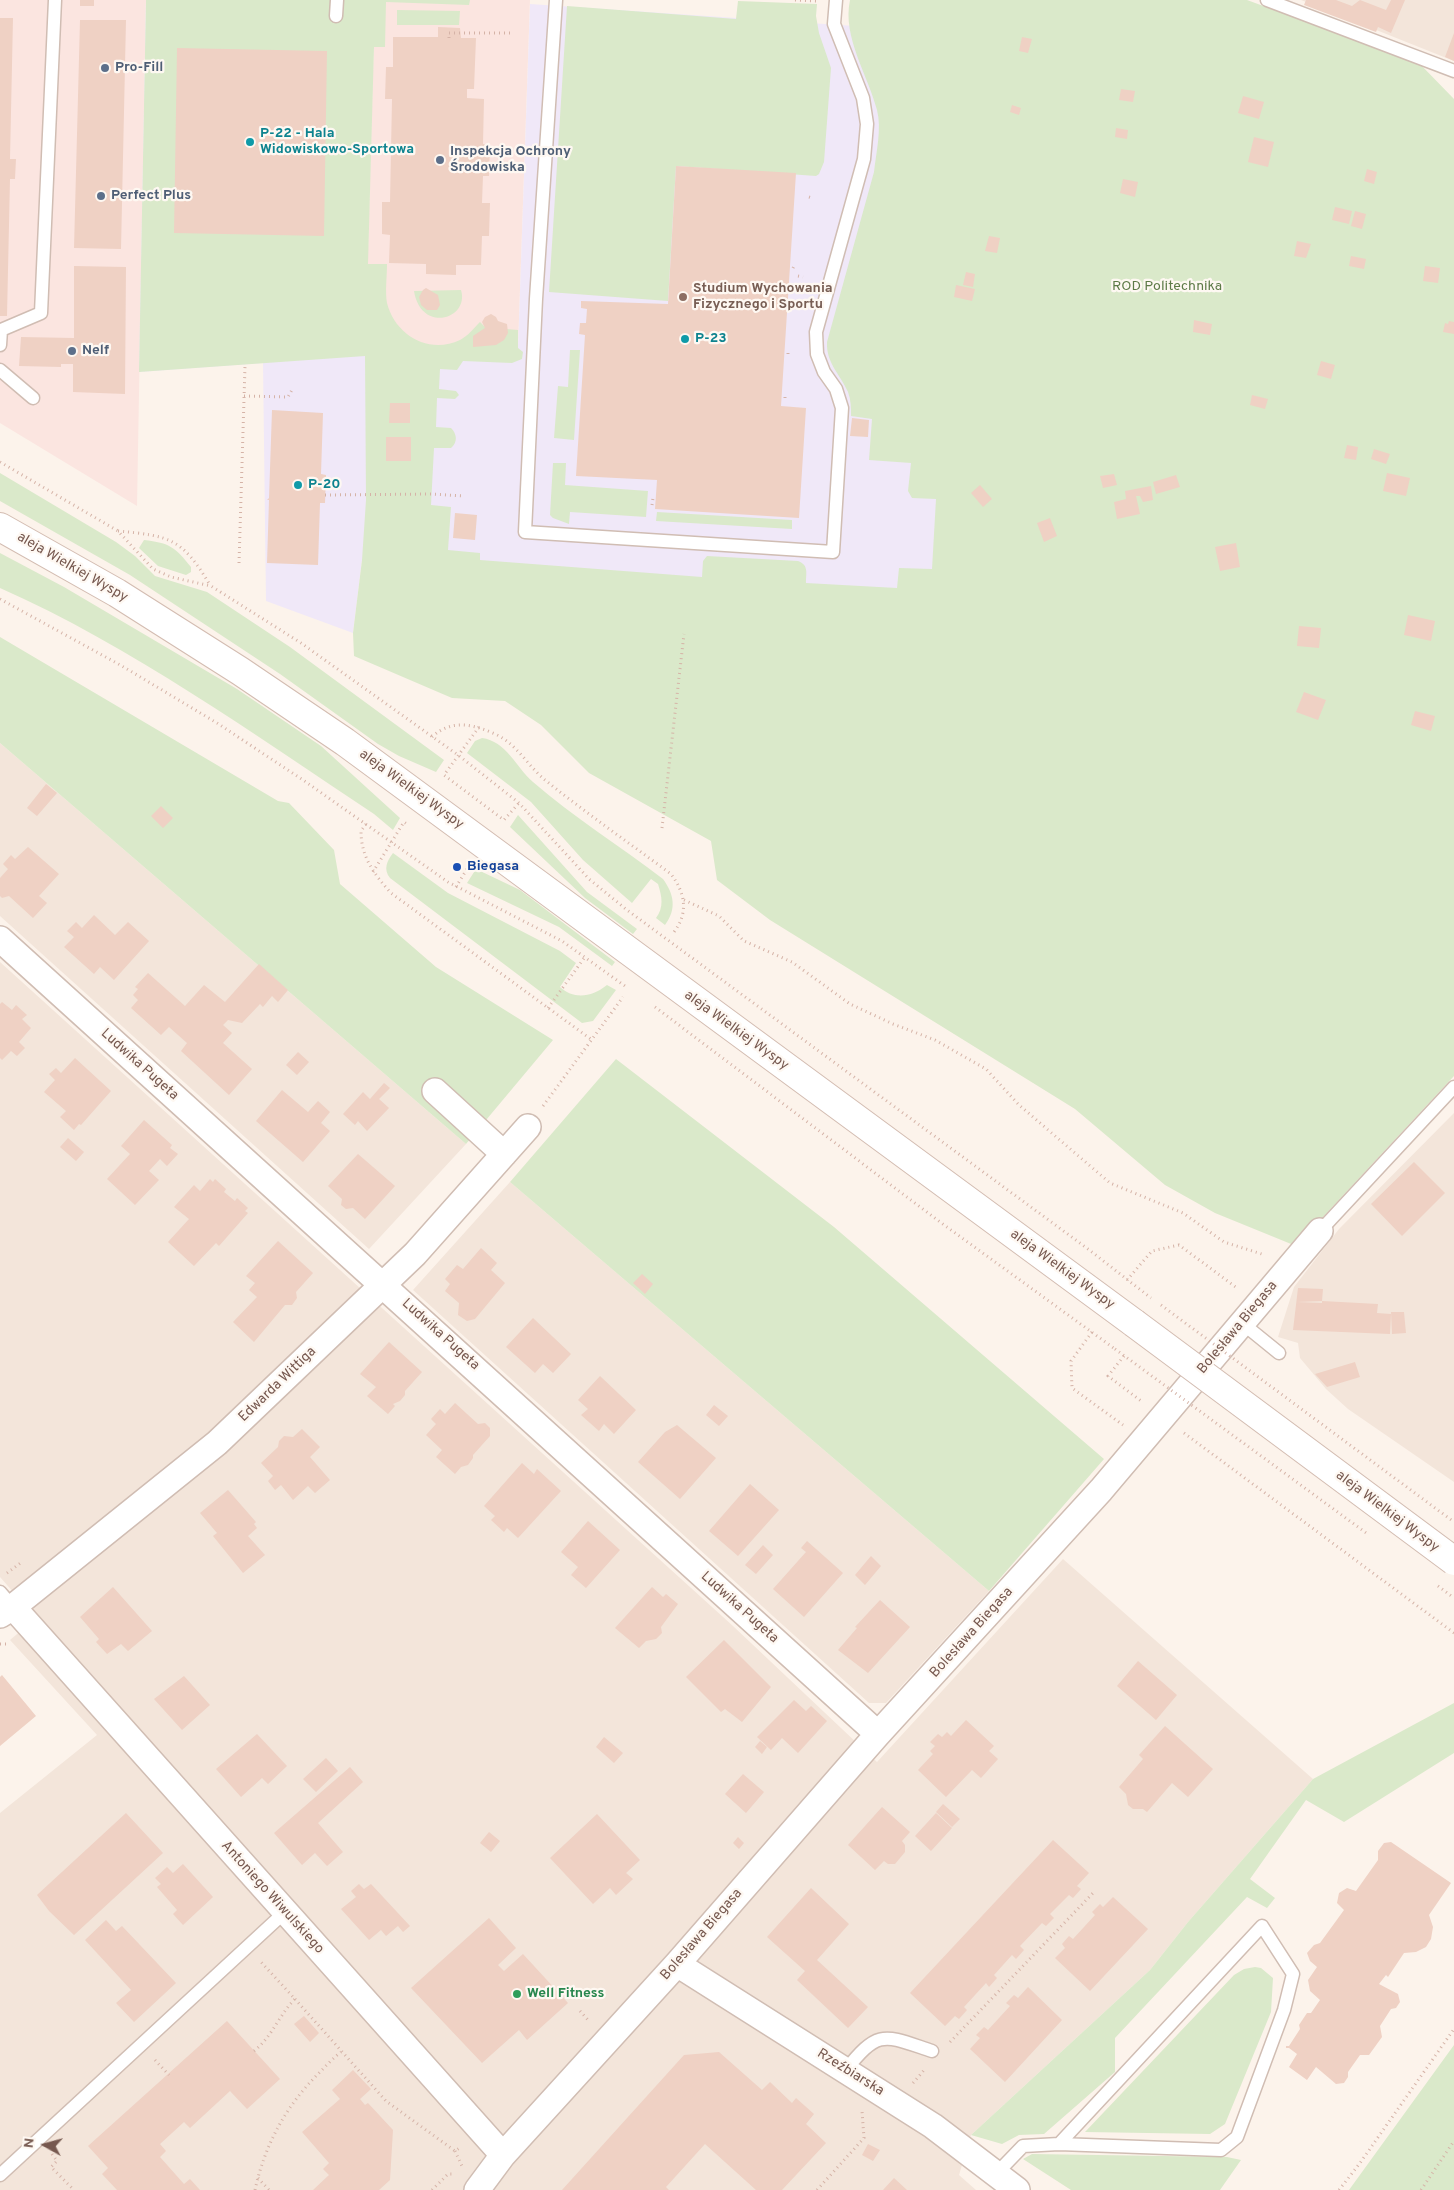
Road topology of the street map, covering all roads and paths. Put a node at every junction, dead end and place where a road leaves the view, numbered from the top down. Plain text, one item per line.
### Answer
1 (54, 0) edge
2 (337, 0) edge
3 (556, 0) edge
4 (836, 0) edge
5 (1267, 0) edge
6 (336, 16) dead end
7 (512, 33) dead end
8 (449, 38) dead end
9 (1454, 71) edge
10 (798, 276) dead end
11 (804, 276) dead end
12 (0, 345) edge
13 (245, 366) dead end
14 (0, 370) edge
15 (293, 388) dead end
16 (785, 393) dead end
17 (244, 396) junction
18 (33, 398) dead end
19 (785, 398) dead end
20 (0, 462) edge
21 (325, 495) dead end
22 (464, 496) dead end
23 (652, 498) dead end
24 (652, 505) dead end
25 (0, 527) edge
26 (118, 531) junction
27 (238, 563) dead end
28 (211, 586) junction
29 (0, 599) edge
30 (684, 634) dead end
31 (479, 727) junction
32 (432, 737) junction
33 (458, 755) junction
34 (519, 803) junction
35 (366, 824) junction
36 (412, 828) dead end
37 (662, 828) dead end
38 (392, 843) junction
39 (459, 863) dead end
40 (373, 872) junction
41 (456, 887) junction
42 (684, 900) junction
43 (674, 932) dead end
44 (0, 939) edge
45 (584, 957) junction
46 (613, 977) dead end
47 (623, 997) dead end
48 (649, 1003) dead end
49 (548, 1008) junction
50 (592, 1040) junction
51 (1454, 1087) edge
52 (435, 1091) dead end
53 (528, 1126) joint
54 (504, 1154) junction
55 (1320, 1231) joint
56 (1287, 1269) junction
57 (1127, 1280) junction
58 (384, 1284) junction
59 (1152, 1299) dead end
60 (1160, 1304) dead end
61 (1258, 1304) junction
62 (1242, 1322) junction
63 (1092, 1332) junction
64 (1279, 1353) dead end
65 (1124, 1356) junction
66 (1148, 1406) dead end
67 (1179, 1429) dead end
68 (1144, 1440) junction
69 (1454, 1522) edge
70 (1369, 1536) dead end
71 (1454, 1561) edge
72 (1431, 1581) dead end
73 (1454, 1598) edge
74 (4, 1605) edge
75 (1454, 1633) edge
76 (878, 1734) junction
77 (1094, 1893) dead end
78 (285, 1912) junction
79 (247, 1947) junction
80 (677, 1964) junction
81 (295, 1999) junction
82 (1454, 2029) edge
83 (945, 2048) dead end
84 (254, 2051) dead end
85 (341, 2052) junction
86 (932, 2056) joint
87 (845, 2071) junction
88 (888, 2097) junction
89 (481, 2132) junction
90 (38, 2140) junction
91 (1454, 2141) edge
92 (1059, 2144) junction
93 (503, 2155) junction
94 (464, 2169) dead end
95 (996, 2174) junction
96 (0, 2175) edge
97 (258, 2178) junction
98 (74, 2190) edge
99 (255, 2190) edge
100 (269, 2190) edge
101 (432, 2190) edge
102 (477, 2190) edge
103 (817, 2190) edge
104 (1017, 2190) edge
105 (1339, 2190) edge
106 (1421, 2190) edge

1 - 12 lane
2 - 6 lane
3 - 4 lane
5 - 9 lane
7 - 8 path
10 - 11 path
13 - 17 path
14 - 18 lane
15 - 17 path
16 - 19 path
17 - 27 path
20 - 26 path
21 - 22 path
23 - 24 path
25 - 71 main road, aleja Wielkiej Wyspy, bridge
26 - 28 path
26 - 28 path
28 - 32 path
29 - 35 path
30 - 37 path
31 - 32 path
31 - 33 path
31 - 42 path
32 - 33 path
33 - 34 path
33 - 34 path
34 - 57 path
35 - 38 path
35 - 40 path
36 - 38 path
38 - 40 path
38 - 41 path
39 - 41 path
40 - 49 path
41 - 45 path
42 - 43 path
42 - 56 path
44 - 58 street, Ludwika Pugeta
45 - 46 path
45 - 49 path
47 - 50 path
48 - 63 path
49 - 50 path
50 - 53 path
51 - 55 lane, Bolesława Biegasa
52 - 54 street
53 - 54 street, Edwarda Wittiga
54 - 58 street, Edwarda Wittiga
55 - 56 street, Bolesława Biegasa
56 - 61 street, Bolesława Biegasa
57 - 59 path
57 - 61 path
58 - 74 street, Edwarda Wittiga
58 - 76 street, Ludwika Pugeta
60 - 69 path, bridge
61 - 62 street, Bolesława Biegasa
62 - 64 lane
62 - 68 street, Bolesława Biegasa
63 - 65 path, bridge
63 - 68 path
65 - 66 path
65 - 70 path, bridge
67 - 75 path
68 - 76 street, Bolesława Biegasa
72 - 73 path, bridge
74 - 78 street, Antoniego Wiwulskiego
76 - 80 street, Bolesława Biegasa
77 - 83 path
78 - 79 lane
78 - 89 street, Antoniego Wiwulskiego
79 - 81 path
79 - 90 lane
80 - 87 street, Rzeźbiarska
80 - 93 street, Bolesława Biegasa
81 - 84 path
81 - 85 path
82 - 105 path
85 - 89 path
85 - 97 path
86 - 87 lane
86 - 88 path
87 - 88 street, Rzeźbiarska
88 - 95 street, Rzeźbiarska
88 - 103 path
89 - 93 street, Antoniego Wiwulskiego
90 - 96 lane
90 - 98 path
91 - 106 path
92 - 92 lane
92 - 95 lane
93 - 102 street
94 - 101 path
95 - 104 street, Rzeźbiarska
97 - 99 path
97 - 100 path

